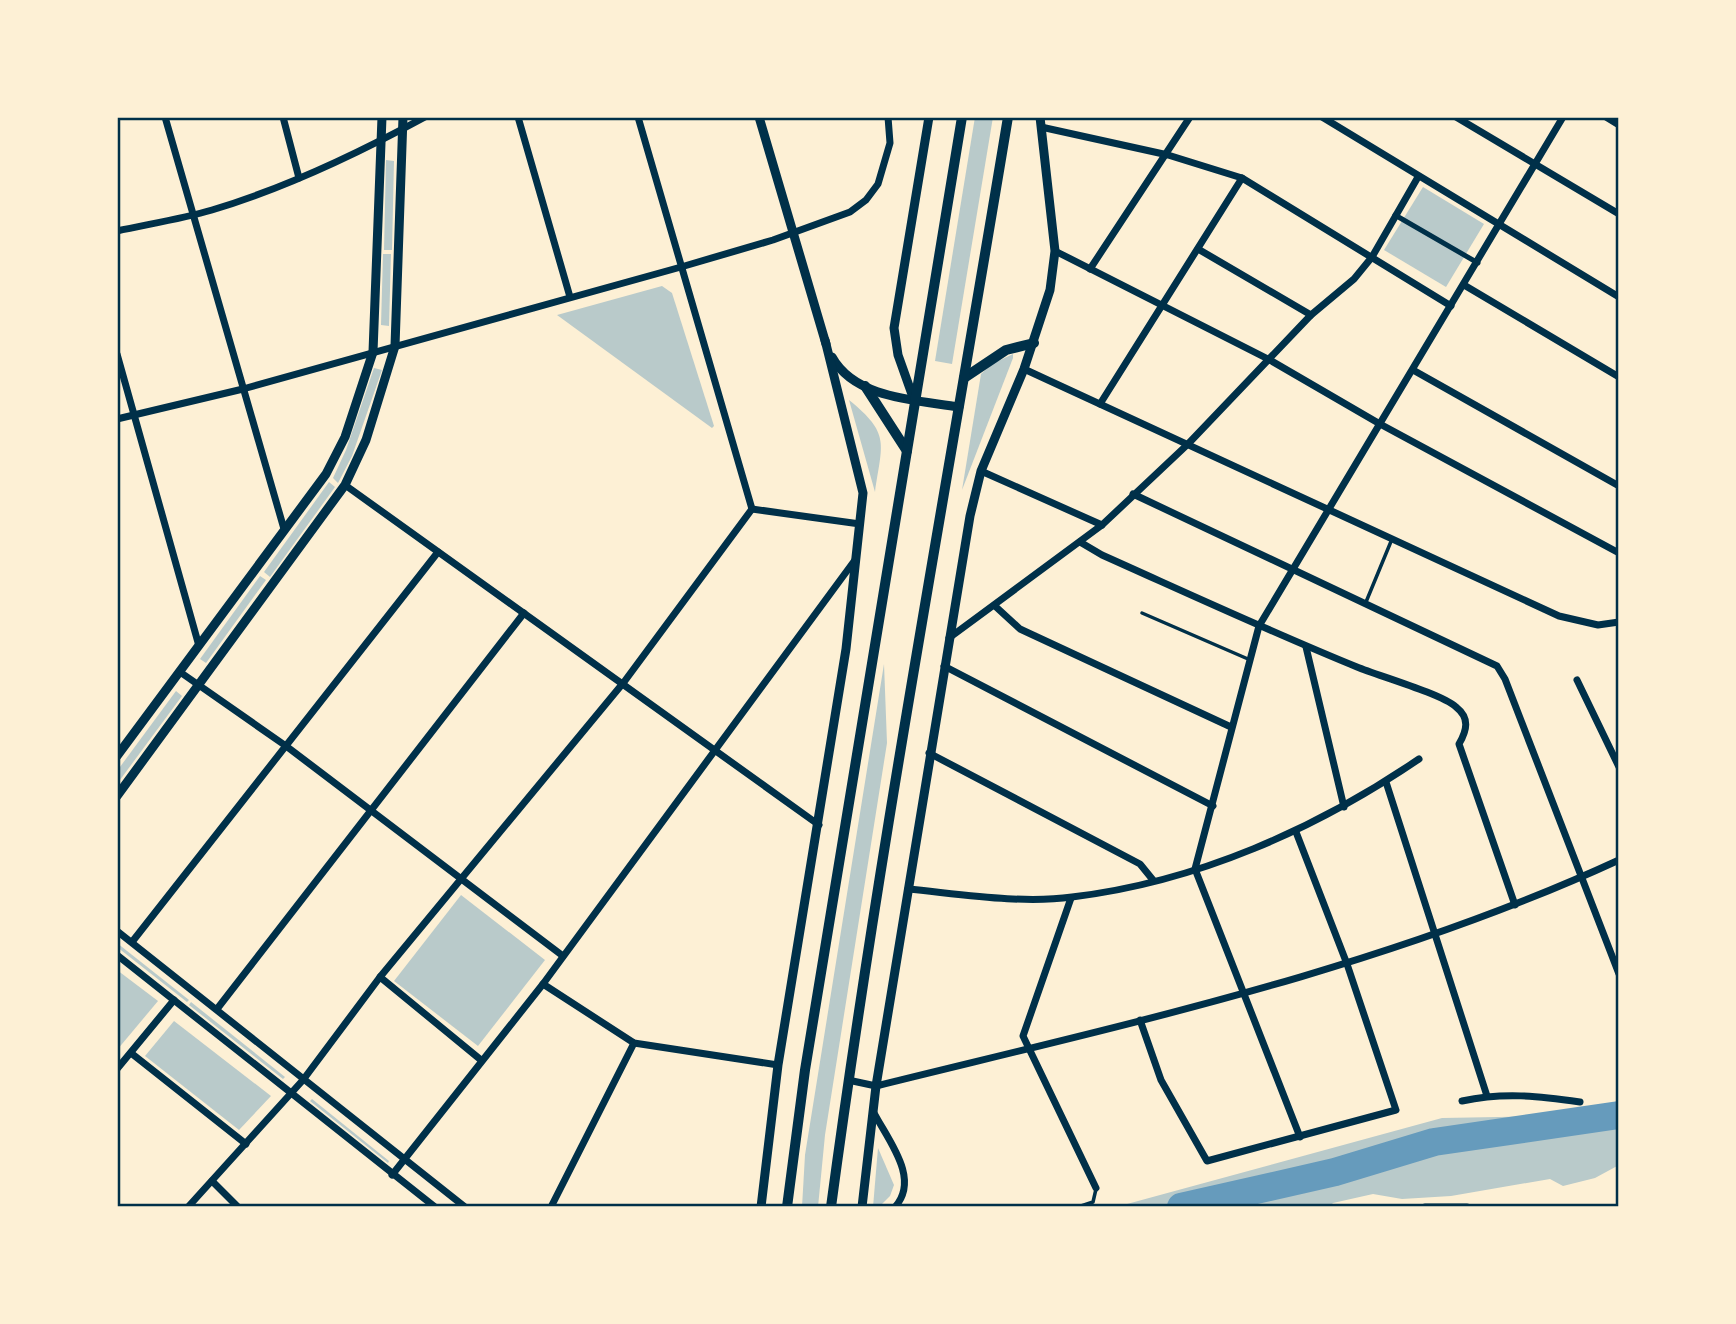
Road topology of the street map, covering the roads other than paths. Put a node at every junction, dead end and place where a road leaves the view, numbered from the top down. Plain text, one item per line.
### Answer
1 (164, 117) edge
2 (283, 117) edge
3 (382, 117) edge
4 (403, 117) edge
5 (425, 117) edge
6 (518, 117) edge
7 (638, 117) edge
8 (759, 117) edge
9 (888, 117) edge
10 (929, 117) edge
11 (962, 117) edge
12 (1008, 117) edge
13 (1191, 117) edge
14 (1322, 117) edge
15 (1456, 117) edge
16 (1563, 117) edge
17 (1606, 117) edge
18 (1040, 122) edge
19 (1619, 124) edge
20 (403, 129) junction
21 (382, 141) junction
22 (1168, 155) junction
23 (1535, 164) junction
24 (1418, 177) junction
25 (299, 178) junction
26 (1242, 178) junction
27 (193, 215) junction
28 (1395, 215) junction
29 (1619, 215) edge
30 (1499, 226) junction
31 (117, 231) edge
32 (793, 233) junction
33 (1198, 248) junction
34 (1055, 251) junction
35 (1371, 257) junction
36 (1478, 262) junction
37 (681, 267) junction
38 (1090, 270) junction
39 (1464, 285) junction
40 (570, 297) junction
41 (1619, 298) edge
42 (1163, 305) junction
43 (1451, 306) junction
44 (1311, 315) junction
45 (825, 340) junction
46 (1034, 343) junction
47 (395, 346) junction
48 (373, 352) junction
49 (117, 354) edge
50 (1268, 359) junction
51 (1024, 369) junction
52 (1413, 370) junction
53 (1619, 377) edge
54 (964, 378) junction
55 (865, 386) junction
56 (243, 388) junction
57 (914, 400) junction
58 (1100, 404) junction
59 (959, 407) junction
60 (135, 414) junction
61 (117, 419) edge
62 (1380, 424) junction
63 (1188, 444) junction
64 (906, 451) junction
65 (981, 471) junction
66 (345, 485) junction
67 (1619, 486) edge
68 (1133, 494) junction
69 (752, 509) junction
70 (1328, 511) junction
71 (860, 524) junction
72 (1102, 525) junction
73 (284, 529) junction
74 (1392, 540) junction
75 (1080, 542) junction
76 (438, 552) junction
77 (1619, 553) edge
78 (856, 559) junction
79 (1293, 571) junction
80 (1364, 604) junction
81 (995, 606) junction
82 (1142, 612) dead end
83 (524, 613) junction
84 (1619, 622) edge
85 (1259, 626) junction
86 (949, 638) junction
87 (199, 646) junction
88 (1306, 647) junction
89 (1248, 659) junction
90 (944, 666) junction
91 (180, 672) junction
92 (1577, 680) dead end
93 (624, 682) junction
94 (198, 686) junction
95 (1231, 727) junction
96 (286, 746) junction
97 (715, 751) junction
98 (929, 753) junction
99 (117, 756) edge
100 (1419, 759) dead end
101 (1619, 767) edge
102 (1386, 782) junction
103 (117, 796) edge
104 (1213, 806) junction
105 (1343, 807) junction
106 (371, 809) junction
107 (819, 825) junction
108 (1296, 832) junction
109 (1619, 860) edge
110 (1195, 869) junction
111 (462, 878) junction
112 (1580, 878) junction
113 (1153, 880) junction
114 (908, 889) junction
115 (1071, 898) junction
116 (1515, 905) junction
117 (117, 931) edge
118 (1437, 934) junction
119 (132, 942) junction
120 (117, 955) edge
121 (563, 957) junction
122 (1348, 964) junction
123 (1619, 974) edge
124 (380, 977) junction
125 (543, 984) junction
126 (1243, 992) junction
127 (174, 1000) junction
128 (217, 1009) junction
129 (1140, 1020) junction
130 (634, 1043) junction
131 (1027, 1049) junction
132 (131, 1053) junction
133 (481, 1060) junction
134 (778, 1065) junction
135 (117, 1069) edge
136 (303, 1080) junction
137 (848, 1080) junction
138 (876, 1086) junction
139 (292, 1094) junction
140 (1487, 1096) junction
141 (1462, 1101) dead end
142 (1580, 1102) dead end
143 (872, 1110) junction
144 (1300, 1137) junction
145 (246, 1144) junction
146 (404, 1160) junction
147 (392, 1175) junction
148 (212, 1181) junction
149 (1096, 1188) joint
150 (188, 1207) edge
151 (238, 1207) edge
152 (435, 1207) edge
153 (465, 1207) edge
154 (551, 1207) edge
155 (761, 1207) edge
156 (788, 1207) edge
157 (831, 1207) edge
158 (862, 1207) edge
159 (895, 1207) edge
160 (1078, 1207) edge
161 (1425, 1207) edge
162 (1467, 1207) edge

1 - 27 street
2 - 25 street
3 - 21 street
4 - 20 street
5 - 20 street
6 - 40 street
7 - 37 street
8 - 32 street
9 - 32 street
10 - 57 street
11 - 57 main road
12 - 54 main road
13 - 22 street
14 - 24 street
15 - 23 street
16 - 23 street
17 - 19 street
18 - 22 street
18 - 34 street
20 - 21 street
20 - 47 street
21 - 25 street
21 - 48 street
22 - 26 street
22 - 38 street
23 - 29 street
23 - 30 street
24 - 28 street
24 - 30 street
25 - 27 street
26 - 33 street
26 - 35 street
27 - 31 street
27 - 56 street
28 - 35 street
28 - 36 street
30 - 36 street
30 - 41 street
32 - 37 street
32 - 45 street
33 - 42 street
33 - 44 street
34 - 38 street
34 - 46 street
35 - 43 street
35 - 44 street
36 - 39 street
37 - 40 street
37 - 69 street
38 - 42 street
39 - 43 street
39 - 53 street
40 - 47 street
42 - 50 street
42 - 58 street
43 - 52 street
44 - 50 street
45 - 55 street
45 - 71 street
46 - 51 street
46 - 54 main road
47 - 48 street
47 - 66 street
48 - 56 street
48 - 73 street
49 - 60 street
50 - 62 street
50 - 63 street
51 - 58 street
51 - 65 street
52 - 62 street
52 - 67 street
54 - 59 main road
55 - 57 street
55 - 64 main road
56 - 60 street
56 - 73 street
57 - 59 street
57 - 64 main road
58 - 63 street
59 - 137 main road
60 - 61 street
60 - 87 street
62 - 70 street
62 - 77 street
63 - 68 street
63 - 70 street
64 - 156 main road
65 - 72 street
65 - 86 street
66 - 76 street
66 - 94 street
68 - 72 street
68 - 79 street
69 - 71 street
69 - 93 street
70 - 74 street
70 - 79 street
71 - 78 street
72 - 75 street
73 - 87 street
74 - 80 lane
74 - 84 street
75 - 81 street
75 - 85 street
76 - 83 street
76 - 96 street
78 - 97 street
78 - 107 street
79 - 80 street
79 - 85 street
80 - 112 street
81 - 86 street
81 - 95 street
82 - 89 lane
83 - 93 street
83 - 106 street
85 - 88 street
85 - 89 street
86 - 90 street
87 - 91 street
88 - 105 street
88 - 116 street
89 - 95 street
90 - 98 street
90 - 104 street
91 - 94 street
91 - 99 street
92 - 101 street
93 - 97 street
93 - 111 street
94 - 96 street
94 - 103 street
95 - 104 street
96 - 106 street
96 - 119 street
97 - 107 street
97 - 121 street
98 - 113 street
98 - 114 street
100 - 102 street
102 - 105 street
102 - 118 street
104 - 110 street
105 - 108 street
106 - 111 street
106 - 128 street
107 - 134 street
108 - 110 street
108 - 122 street
109 - 112 street
110 - 113 street
110 - 126 street
111 - 121 street
111 - 124 street
112 - 116 street
112 - 123 street
113 - 115 street
114 - 115 street
114 - 138 street
115 - 131 street
116 - 118 street
117 - 119 street
118 - 122 street
118 - 140 street
119 - 128 street
120 - 127 street
121 - 125 street
122 - 126 street
122 - 144 street
124 - 133 street
124 - 136 street
125 - 130 street
125 - 133 street
126 - 129 street
126 - 144 street
127 - 132 street
127 - 139 street
128 - 136 street
129 - 131 street
129 - 144 street
130 - 134 street
130 - 154 street
131 - 138 street
131 - 149 street
132 - 135 street
132 - 145 street
133 - 146 street
134 - 155 street
136 - 139 street
136 - 146 street
137 - 138 street
137 - 157 main road
138 - 143 street
139 - 145 street
139 - 147 street
140 - 141 street
140 - 142 street
143 - 158 street
143 - 159 street
145 - 148 street
146 - 147 street
146 - 153 street
147 - 152 street
148 - 150 street
148 - 151 street
149 - 160 lane
161 - 162 street

